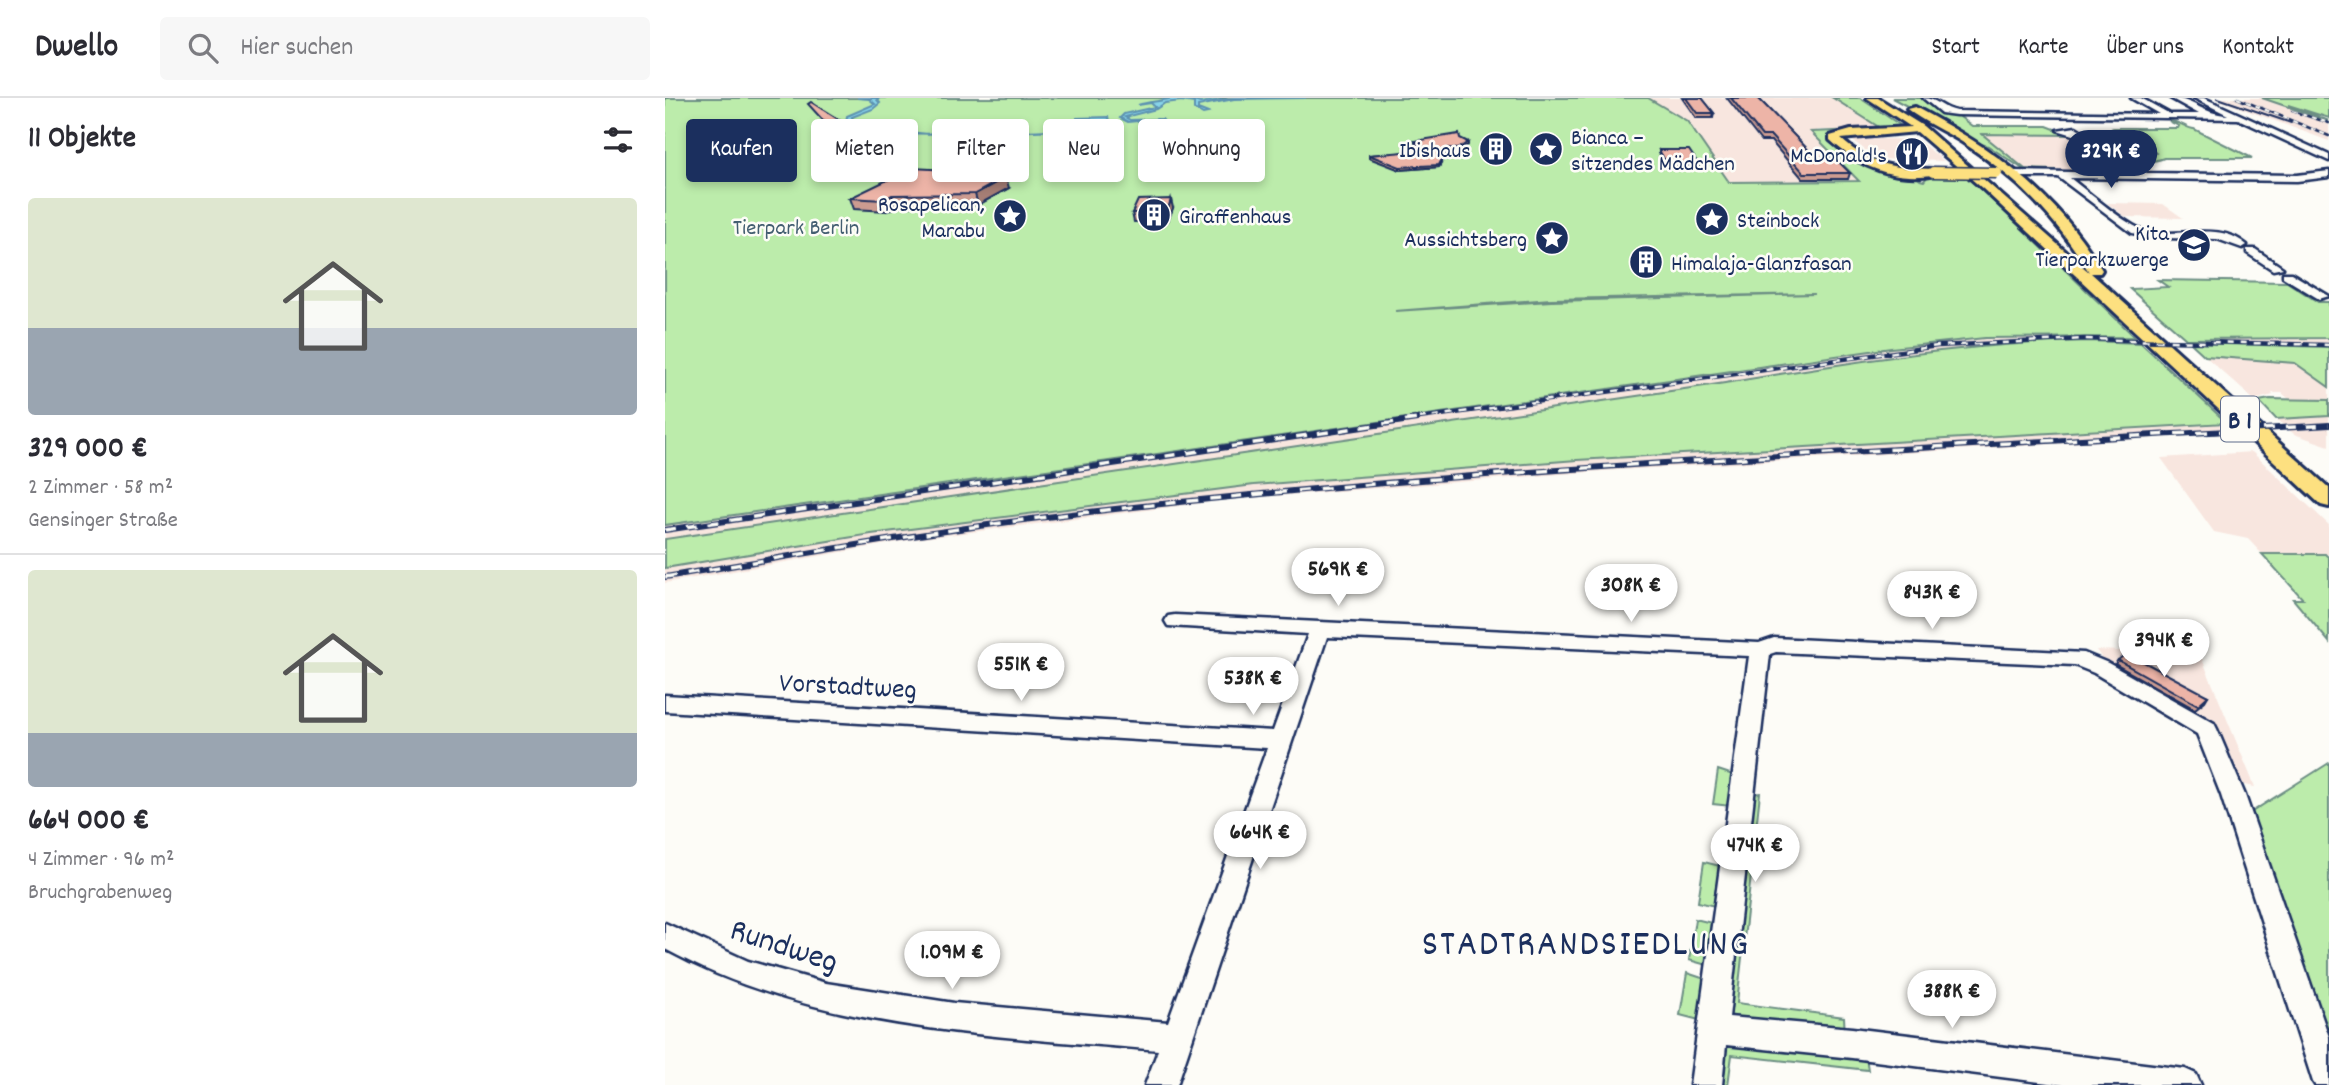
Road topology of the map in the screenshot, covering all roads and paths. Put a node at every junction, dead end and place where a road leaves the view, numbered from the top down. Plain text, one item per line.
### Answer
1 (1872, 98) edge
2 (1887, 98) edge
3 (1927, 98) edge
4 (2135, 98) edge
5 (2174, 98) edge
6 (2198, 98) edge
7 (1981, 102) dead end
8 (2128, 105) dead end
9 (2150, 106) junction
10 (2024, 114) junction
11 (2170, 116) junction
12 (2212, 117) junction
13 (2238, 117) junction
14 (1919, 128) junction
15 (2081, 135) dead end
16 (1840, 143) junction
17 (1937, 143) junction
18 (2329, 158) edge
19 (2014, 174) junction
20 (2059, 174) junction
21 (2329, 174) edge
22 (2145, 176) junction
23 (2095, 270) junction
24 (2323, 296) dead end
25 (2329, 480) edge
26 (2329, 500) edge
27 (1175, 621) dead end
28 (1328, 629) junction
29 (1760, 650) junction
30 (665, 703) edge
31 (1280, 740) junction
32 (665, 935) edge
33 (1714, 1030) junction
34 (1178, 1037) junction
35 (2329, 1082) edge
36 (1161, 1085) edge
37 (1706, 1085) edge
38 (2185, 1085) edge

1 - 14 main road, B 1
2 - 19 main road
2 - 23 main road, B 1
3 - 10 street
4 - 9 street
5 - 12 street
6 - 13 street
7 - 10 street
8 - 9 street
9 - 11 street
10 - 11 street
11 - 12 street
12 - 13 street
13 - 18 street
14 - 16 main road
14 - 17 main road, B 1
15 - 22 street
16 - 17 main road
16 - 19 main road, bridge
17 - 26 main road, B 1
19 - 20 street
19 - 23 main road
20 - 22 street
20 - 24 street
21 - 22 street
23 - 25 main road, B 1
27 - 28 street
28 - 29 street
28 - 31 street
29 - 33 street
29 - 35 street
30 - 31 street, Vorstadtweg
31 - 34 street
32 - 34 street, Rundweg
33 - 37 street
33 - 38 street
34 - 36 street

